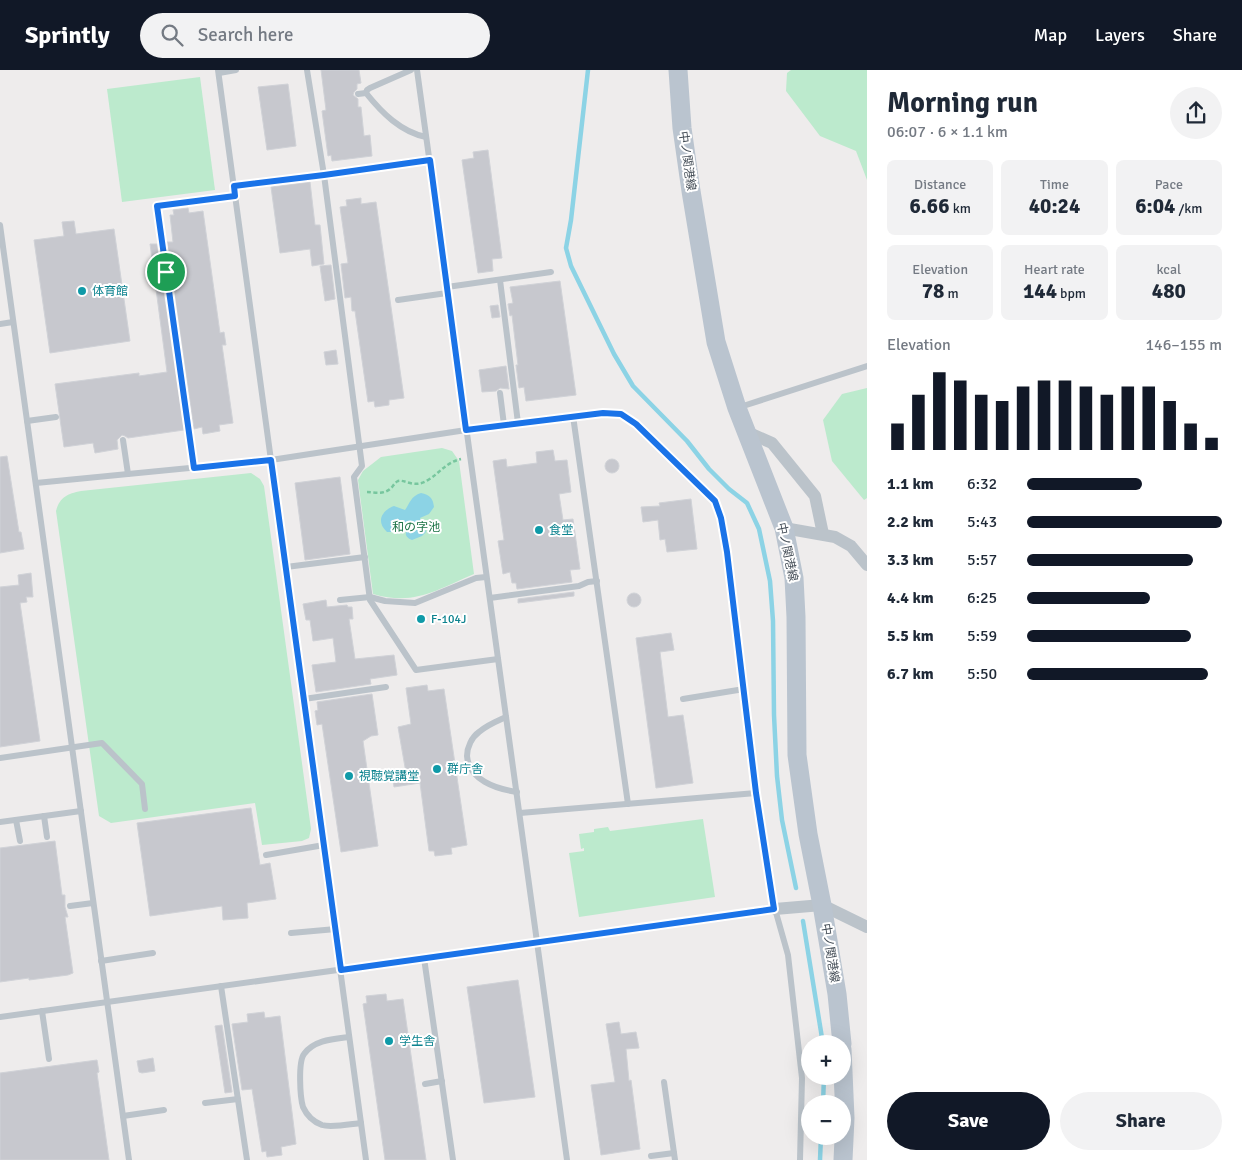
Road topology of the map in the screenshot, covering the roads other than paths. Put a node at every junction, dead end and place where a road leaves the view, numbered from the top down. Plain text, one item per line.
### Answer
1 (236, 70) edge
2 (308, 70) edge
3 (411, 70) edge
4 (418, 70) edge
5 (678, 70) edge
6 (218, 71) edge
7 (366, 93) junction
8 (358, 94) dead end
9 (426, 137) junction
10 (430, 160) junction
11 (324, 175) junction
12 (234, 186) junction
13 (235, 196) junction
14 (0, 225) edge
15 (551, 272) dead end
16 (500, 280) junction
17 (447, 290) junction
18 (398, 300) dead end
19 (13, 322) junction
20 (0, 324) edge
21 (867, 366) edge
22 (500, 393) dead end
23 (737, 408) junction
24 (573, 416) junction
25 (56, 417) dead end
26 (28, 421) junction
27 (518, 423) junction
28 (504, 425) junction
29 (466, 430) junction
30 (747, 432) junction
31 (123, 440) dead end
32 (360, 446) junction
33 (271, 460) junction
34 (194, 468) junction
35 (128, 474) junction
36 (36, 483) junction
37 (784, 528) junction
38 (823, 534) junction
39 (364, 557) junction
40 (867, 565) edge
41 (286, 567) junction
42 (486, 577) junction
43 (596, 581) junction
44 (370, 597) junction
45 (490, 598) junction
46 (340, 600) dead end
47 (498, 659) junction
48 (386, 687) dead end
49 (744, 689) junction
50 (304, 699) junction
51 (683, 699) dead end
52 (506, 717) junction
53 (73, 748) junction
54 (0, 758) edge
55 (517, 792) junction
56 (756, 793) junction
57 (628, 804) junction
58 (145, 809) dead end
59 (81, 811) junction
60 (520, 813) junction
61 (44, 816) junction
62 (16, 820) junction
63 (0, 822) edge
64 (47, 838) dead end
65 (20, 841) dead end
66 (324, 845) junction
67 (266, 855) dead end
68 (93, 903) junction
69 (822, 904) junction
70 (70, 906) dead end
71 (774, 909) junction
72 (867, 928) edge
73 (336, 929) junction
74 (291, 933) dead end
75 (538, 942) junction
76 (153, 953) dead end
77 (424, 958) junction
78 (101, 962) junction
79 (341, 970) junction
80 (221, 986) junction
81 (107, 1001) junction
82 (42, 1011) junction
83 (0, 1017) edge
84 (841, 1035) edge
85 (349, 1037) junction
86 (49, 1059) dead end
87 (442, 1081) junction
88 (664, 1082) dead end
89 (425, 1084) dead end
90 (844, 1085) edge
91 (238, 1099) junction
92 (205, 1104) dead end
93 (164, 1110) dead end
94 (123, 1116) junction
95 (361, 1123) junction
96 (651, 1156) dead end
97 (674, 1156) edge
98 (129, 1160) edge
99 (247, 1160) edge
100 (366, 1160) edge
101 (453, 1160) edge
102 (567, 1160) edge
103 (800, 1160) edge
104 (844, 1160) edge

1 - 6 lane
2 - 11 lane
3 - 7 lane
4 - 9 lane
5 - 23 main road, 中ノ関港線
6 - 12 lane
7 - 8 lane
7 - 9 lane
9 - 10 lane
10 - 11 lane
10 - 17 lane
11 - 12 lane
11 - 32 lane
12 - 13 lane
13 - 33 lane
13 - 34 lane
14 - 19 lane
15 - 16 lane
16 - 17 lane
16 - 27 lane
17 - 18 lane
17 - 29 lane
19 - 20 lane
19 - 26 lane
21 - 23 lane
22 - 28 lane
23 - 30 main road, 中ノ関港線
24 - 27 lane
24 - 43 lane
24 - 49 lane
25 - 26 lane
26 - 36 lane
27 - 28 lane
28 - 29 lane
29 - 32 lane
29 - 42 lane
30 - 37 main road, 中ノ関港線
30 - 38 street
31 - 35 lane
32 - 33 lane
32 - 39 lane
33 - 34 lane
33 - 41 lane
34 - 35 lane
35 - 36 lane
36 - 53 lane
37 - 38 street
37 - 69 main road, 中ノ関港線
38 - 40 street
39 - 41 lane
39 - 44 lane
41 - 50 lane
42 - 44 lane
42 - 45 lane
43 - 45 lane
43 - 57 lane
44 - 46 lane
44 - 47 lane
45 - 47 lane
47 - 52 lane
48 - 50 lane
49 - 51 lane
49 - 56 lane
50 - 66 lane
52 - 55 lane
52 - 55 lane
53 - 54 lane
53 - 58 lane
53 - 59 lane
55 - 60 lane
56 - 57 lane
56 - 71 lane
57 - 60 lane
59 - 61 lane
59 - 68 lane
60 - 75 lane
61 - 62 lane
61 - 64 lane
62 - 63 lane
62 - 65 lane
66 - 67 lane
66 - 73 lane
68 - 70 lane
68 - 78 lane
69 - 71 street
69 - 72 street
69 - 84 main road, 中ノ関港線
71 - 75 lane
71 - 103 lane
73 - 74 lane
73 - 79 lane
75 - 77 lane
75 - 102 lane
76 - 78 lane
77 - 79 lane
77 - 87 lane
78 - 81 lane
79 - 80 lane
79 - 85 lane
80 - 81 lane
80 - 91 lane
81 - 82 lane
81 - 94 lane
82 - 83 lane
82 - 86 lane
85 - 95 lane
85 - 95 lane
87 - 89 lane
87 - 101 lane
88 - 97 lane
90 - 104 main road
91 - 92 lane
91 - 99 lane
93 - 94 lane
94 - 98 lane
95 - 100 lane
96 - 97 lane

